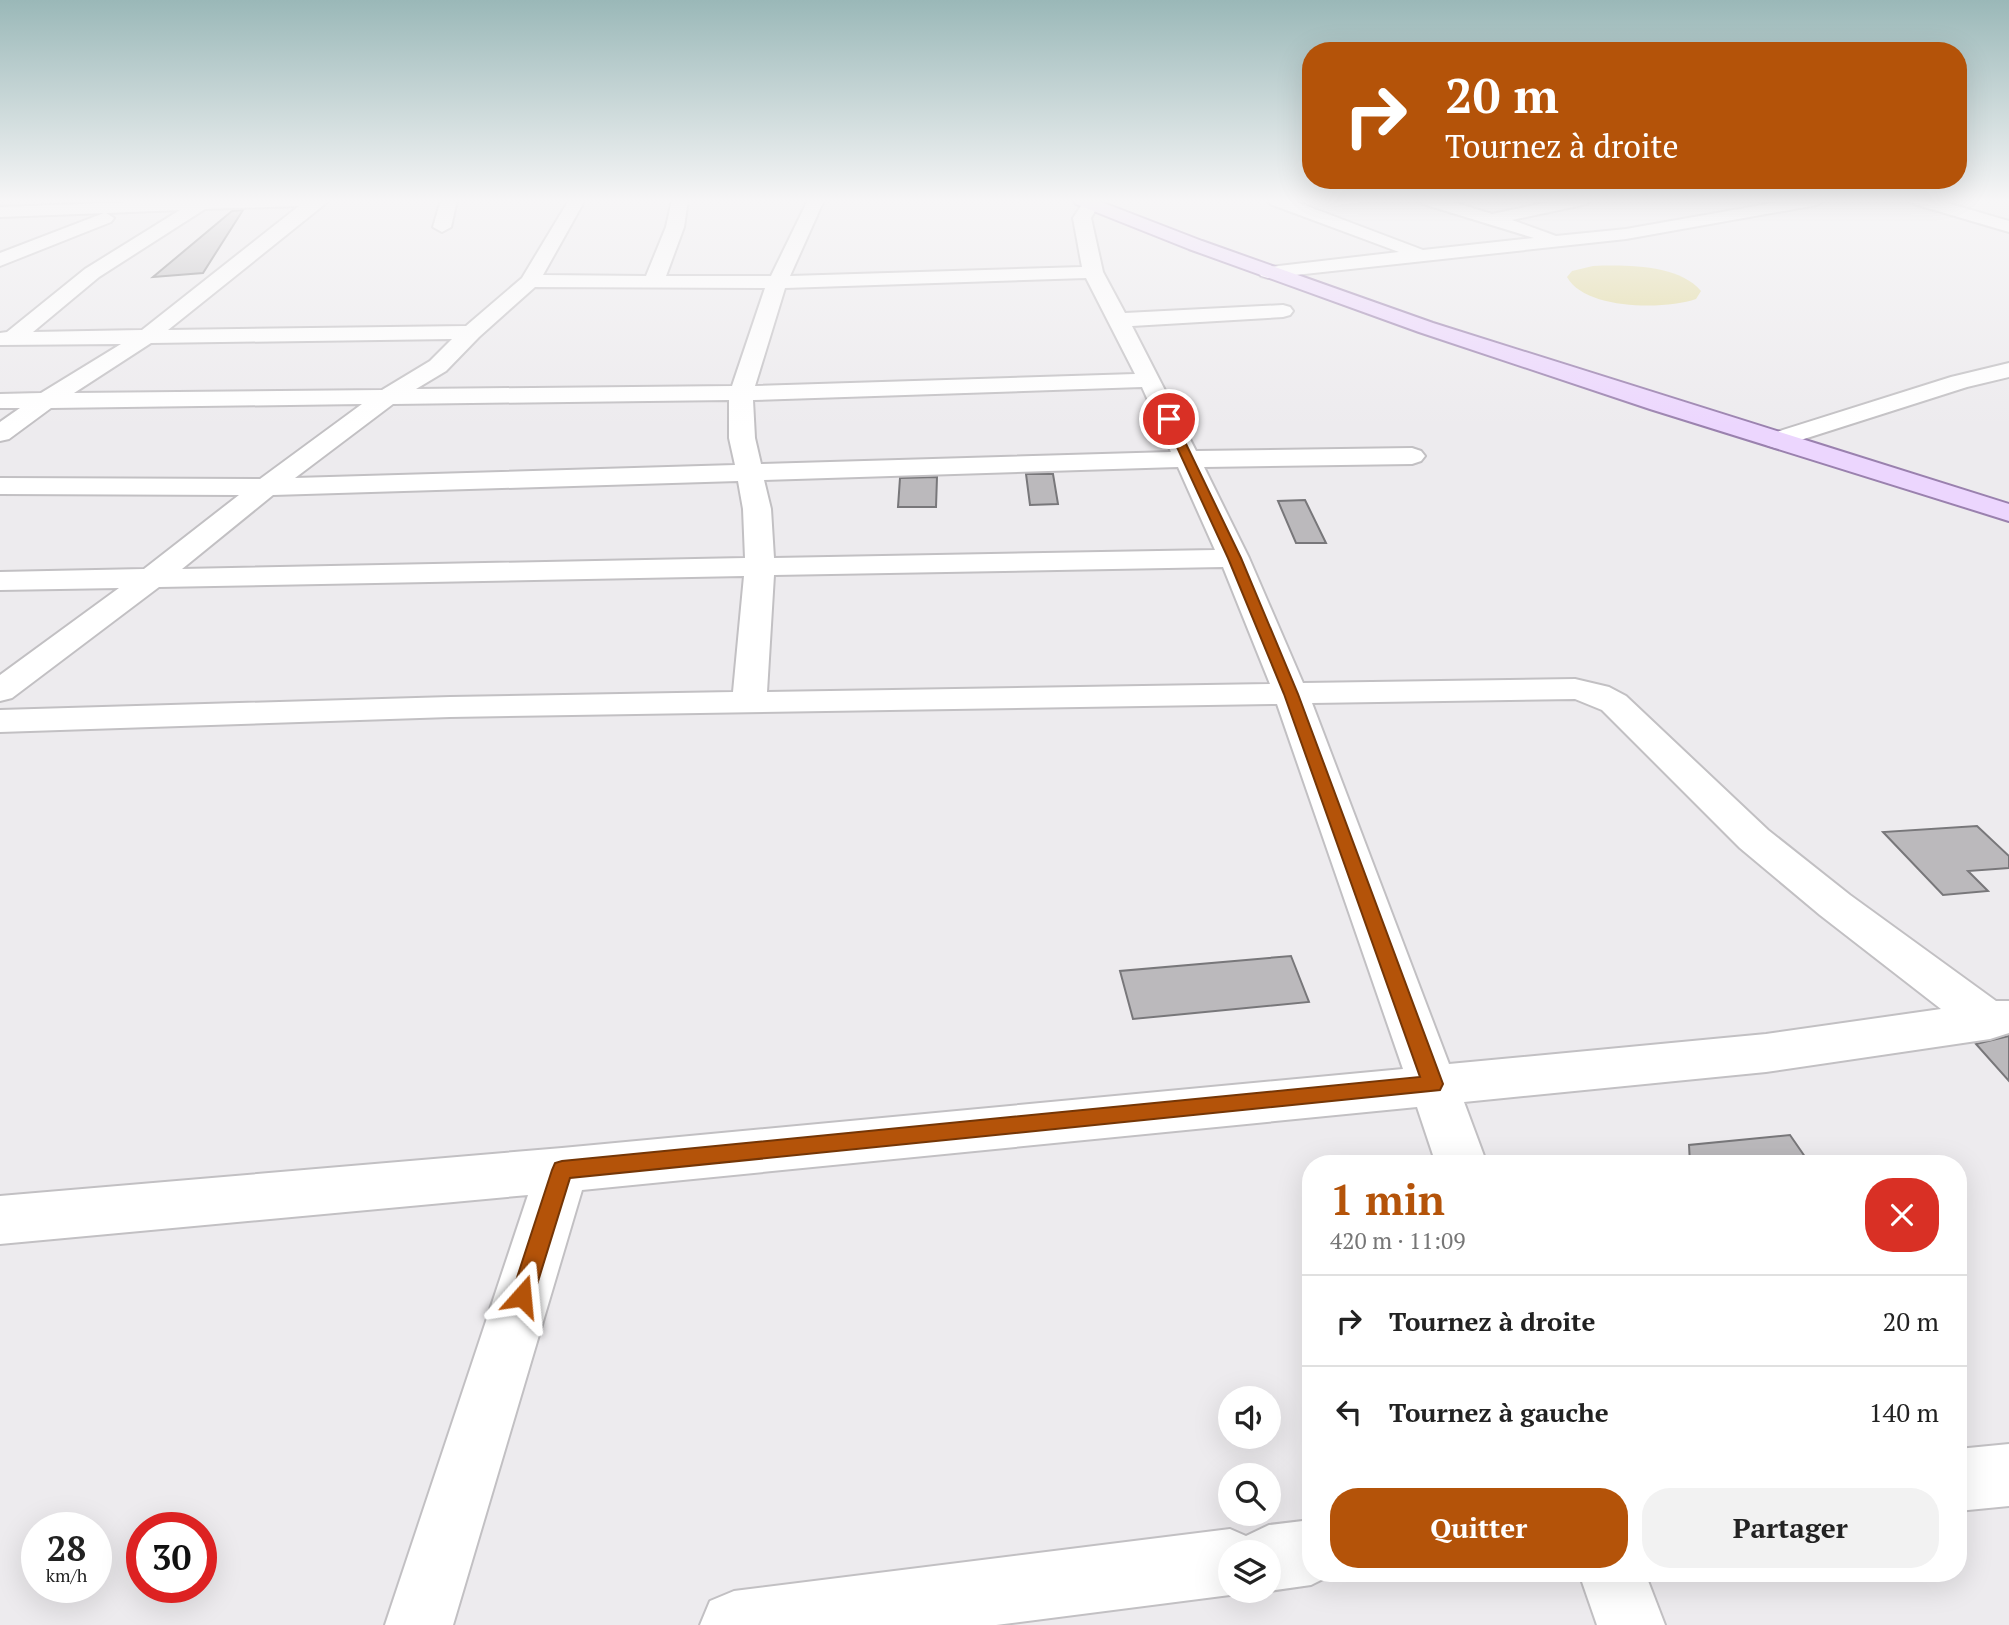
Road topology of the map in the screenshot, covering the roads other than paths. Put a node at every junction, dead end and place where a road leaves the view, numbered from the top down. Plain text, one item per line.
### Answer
1 (88, 276) edge
2 (224, 276) edge
3 (533, 276) edge
4 (656, 276) edge
5 (780, 276) edge
6 (972, 276) edge
7 (1095, 276) edge
8 (1279, 276) edge
9 (530, 281) junction
10 (654, 281) junction
11 (777, 282) junction
12 (1283, 311) dead end
13 (1120, 320) junction
14 (471, 332) junction
15 (148, 336) junction
16 (6, 339) edge
17 (2009, 370) edge
18 (1150, 380) junction
19 (741, 393) junction
20 (390, 395) junction
21 (0, 401) edge
22 (45, 401) junction
23 (0, 434) edge
24 (1776, 440) junction
25 (1412, 456) dead end
26 (1188, 459) junction
27 (751, 474) junction
28 (0, 486) edge
29 (266, 487) junction
30 (2009, 513) edge
31 (1234, 558) junction
32 (760, 565) junction
33 (152, 578) junction
34 (0, 581) edge
35 (0, 691) edge
36 (1291, 694) junction
37 (748, 703) junction
38 (0, 720) edge
39 (1999, 1018) edge
40 (1433, 1084) junction
41 (1459, 1155) edge
42 (562, 1170) junction
43 (0, 1220) edge
44 (2009, 1475) edge
45 (1967, 1479) edge
46 (1302, 1553) edge
47 (1281, 1556) edge
48 (1218, 1564) edge
49 (1615, 1582) edge
50 (419, 1625) edge
51 (734, 1625) edge
52 (1631, 1625) edge

1 - 16 street
2 - 15 street
3 - 9 street
4 - 10 street
5 - 11 street
6 - 11 street
7 - 13 street
8 - 24 main road
9 - 10 street
9 - 14 street
10 - 11 street
11 - 19 street
12 - 13 street
13 - 18 street
14 - 15 street
14 - 20 street
15 - 16 street
15 - 22 street
17 - 24 street
18 - 19 street
18 - 26 street
19 - 20 street
19 - 27 street
20 - 22 street
20 - 29 street
21 - 22 street
22 - 23 street
24 - 30 main road
25 - 26 street
26 - 27 street
26 - 31 street
27 - 29 street
27 - 32 street
28 - 29 street
29 - 33 street
31 - 32 street
31 - 36 street
32 - 33 street
32 - 37 street
33 - 34 street
33 - 35 street
36 - 37 street
36 - 39 street
36 - 40 street
37 - 38 street
39 - 40 street
40 - 41 street
40 - 42 street
42 - 43 street
42 - 50 street
44 - 45 street
46 - 47 street
48 - 51 street
49 - 52 street

